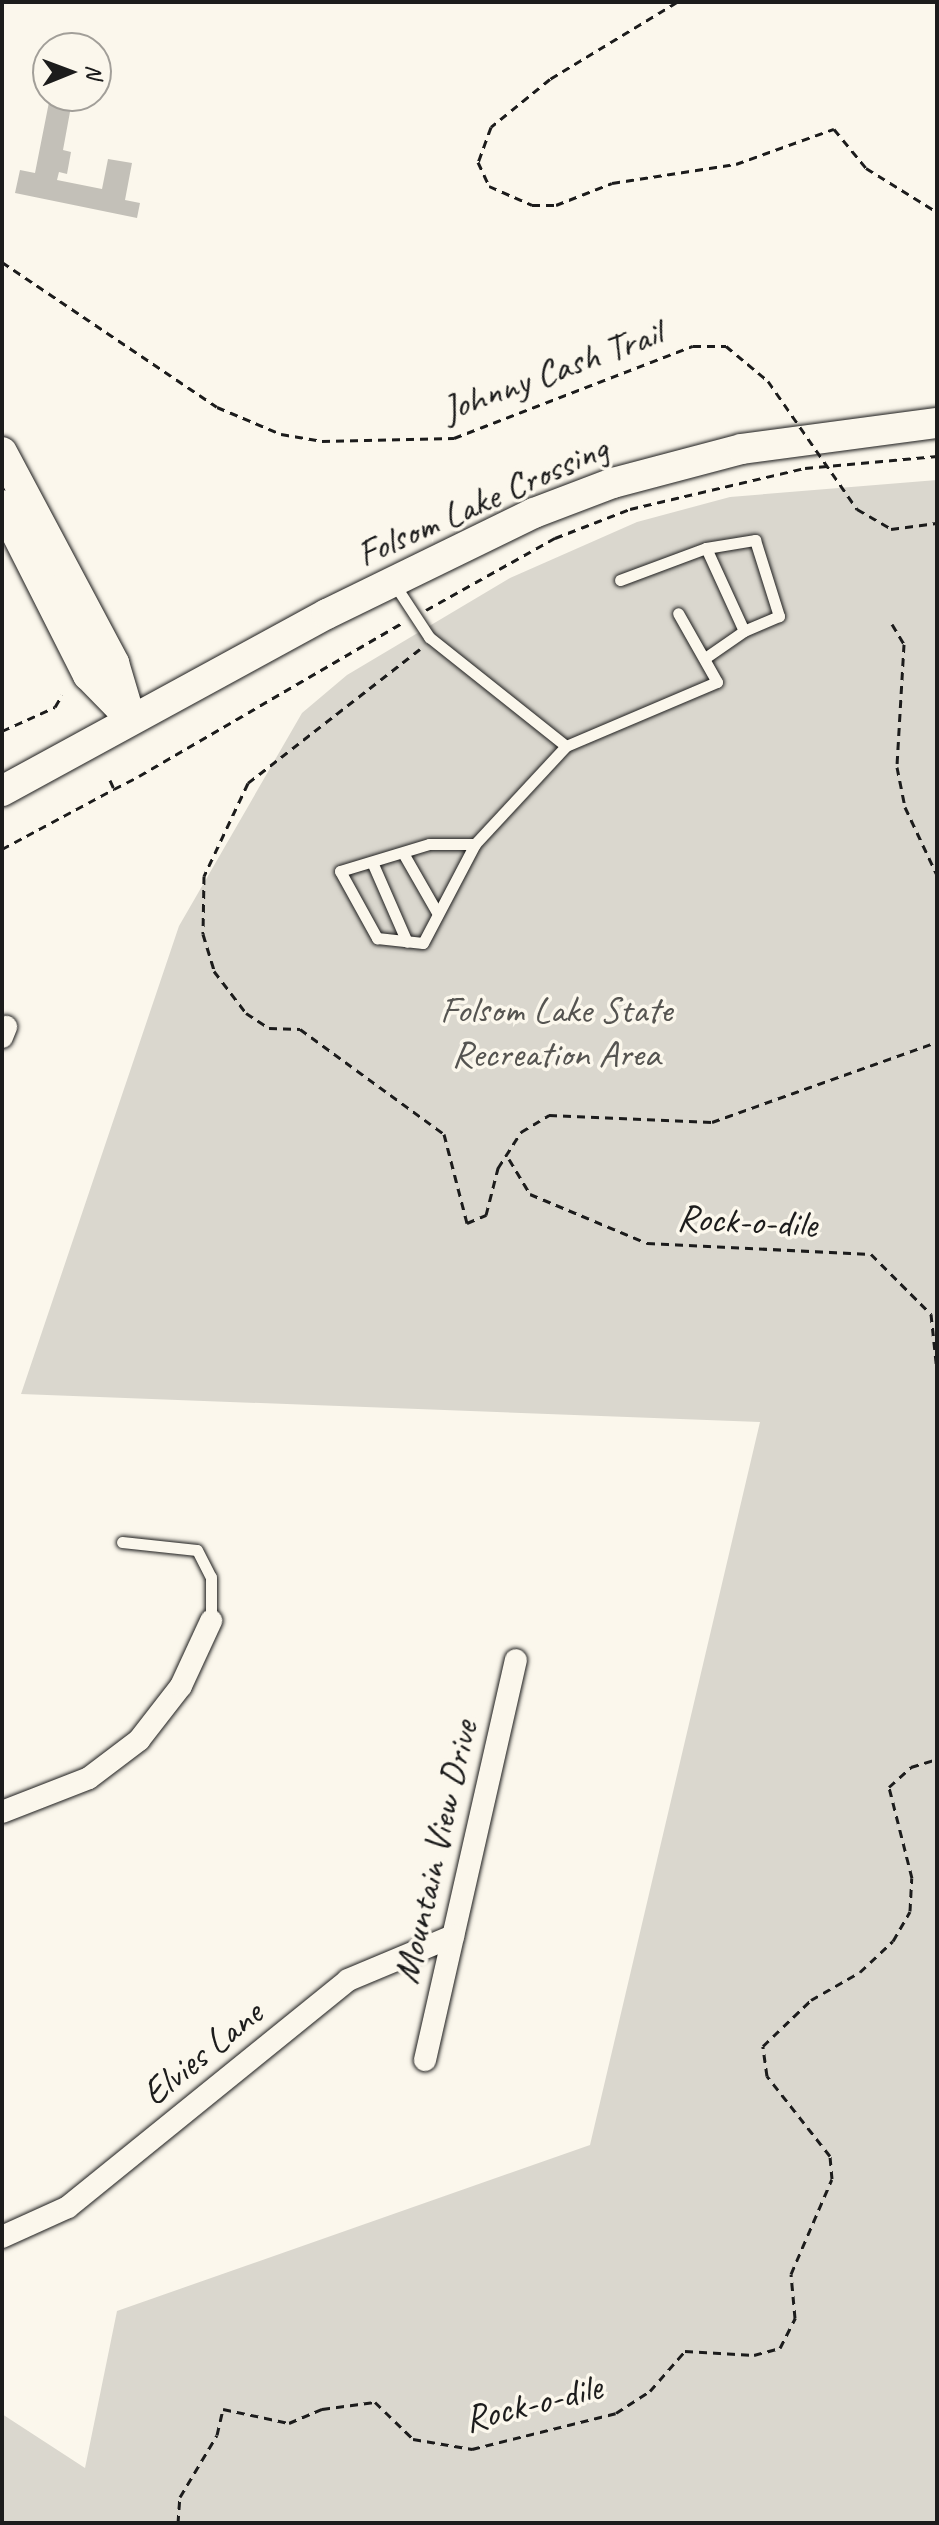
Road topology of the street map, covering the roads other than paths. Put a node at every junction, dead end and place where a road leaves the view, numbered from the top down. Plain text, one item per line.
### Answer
1 (937, 423) edge
2 (2, 452) edge
3 (2, 505) edge
4 (706, 548) junction
5 (620, 580) dead end
6 (393, 582) junction
7 (678, 613) dead end
8 (744, 631) junction
9 (705, 658) junction
10 (131, 720) junction
11 (566, 746) junction
12 (2, 791) edge
13 (475, 844) junction
14 (403, 853) junction
15 (372, 862) junction
16 (438, 914) junction
17 (407, 942) junction
18 (122, 1542) dead end
19 (211, 1621) joint
20 (516, 1660) dead end
21 (2, 1812) edge
22 (453, 1936) junction
23 (425, 2060) dead end
24 (2, 2237) edge

1 - 6 main road, Folsom Lake Crossing
2 - 10 main road
3 - 10 main road
4 - 5 lane
4 - 8 lane
4 - 8 lane
6 - 10 main road, Folsom Lake Crossing
6 - 11 lane
7 - 9 lane
8 - 9 lane
9 - 11 lane
10 - 12 main road, Folsom Lake Crossing
11 - 13 lane
13 - 14 lane
13 - 16 lane
14 - 15 lane
14 - 16 lane
15 - 17 lane
15 - 17 lane
16 - 17 lane
18 - 19 lane
19 - 21 street
20 - 22 street, Mountain View Drive
22 - 23 street, Mountain View Drive
22 - 24 street, Elvies Lane

